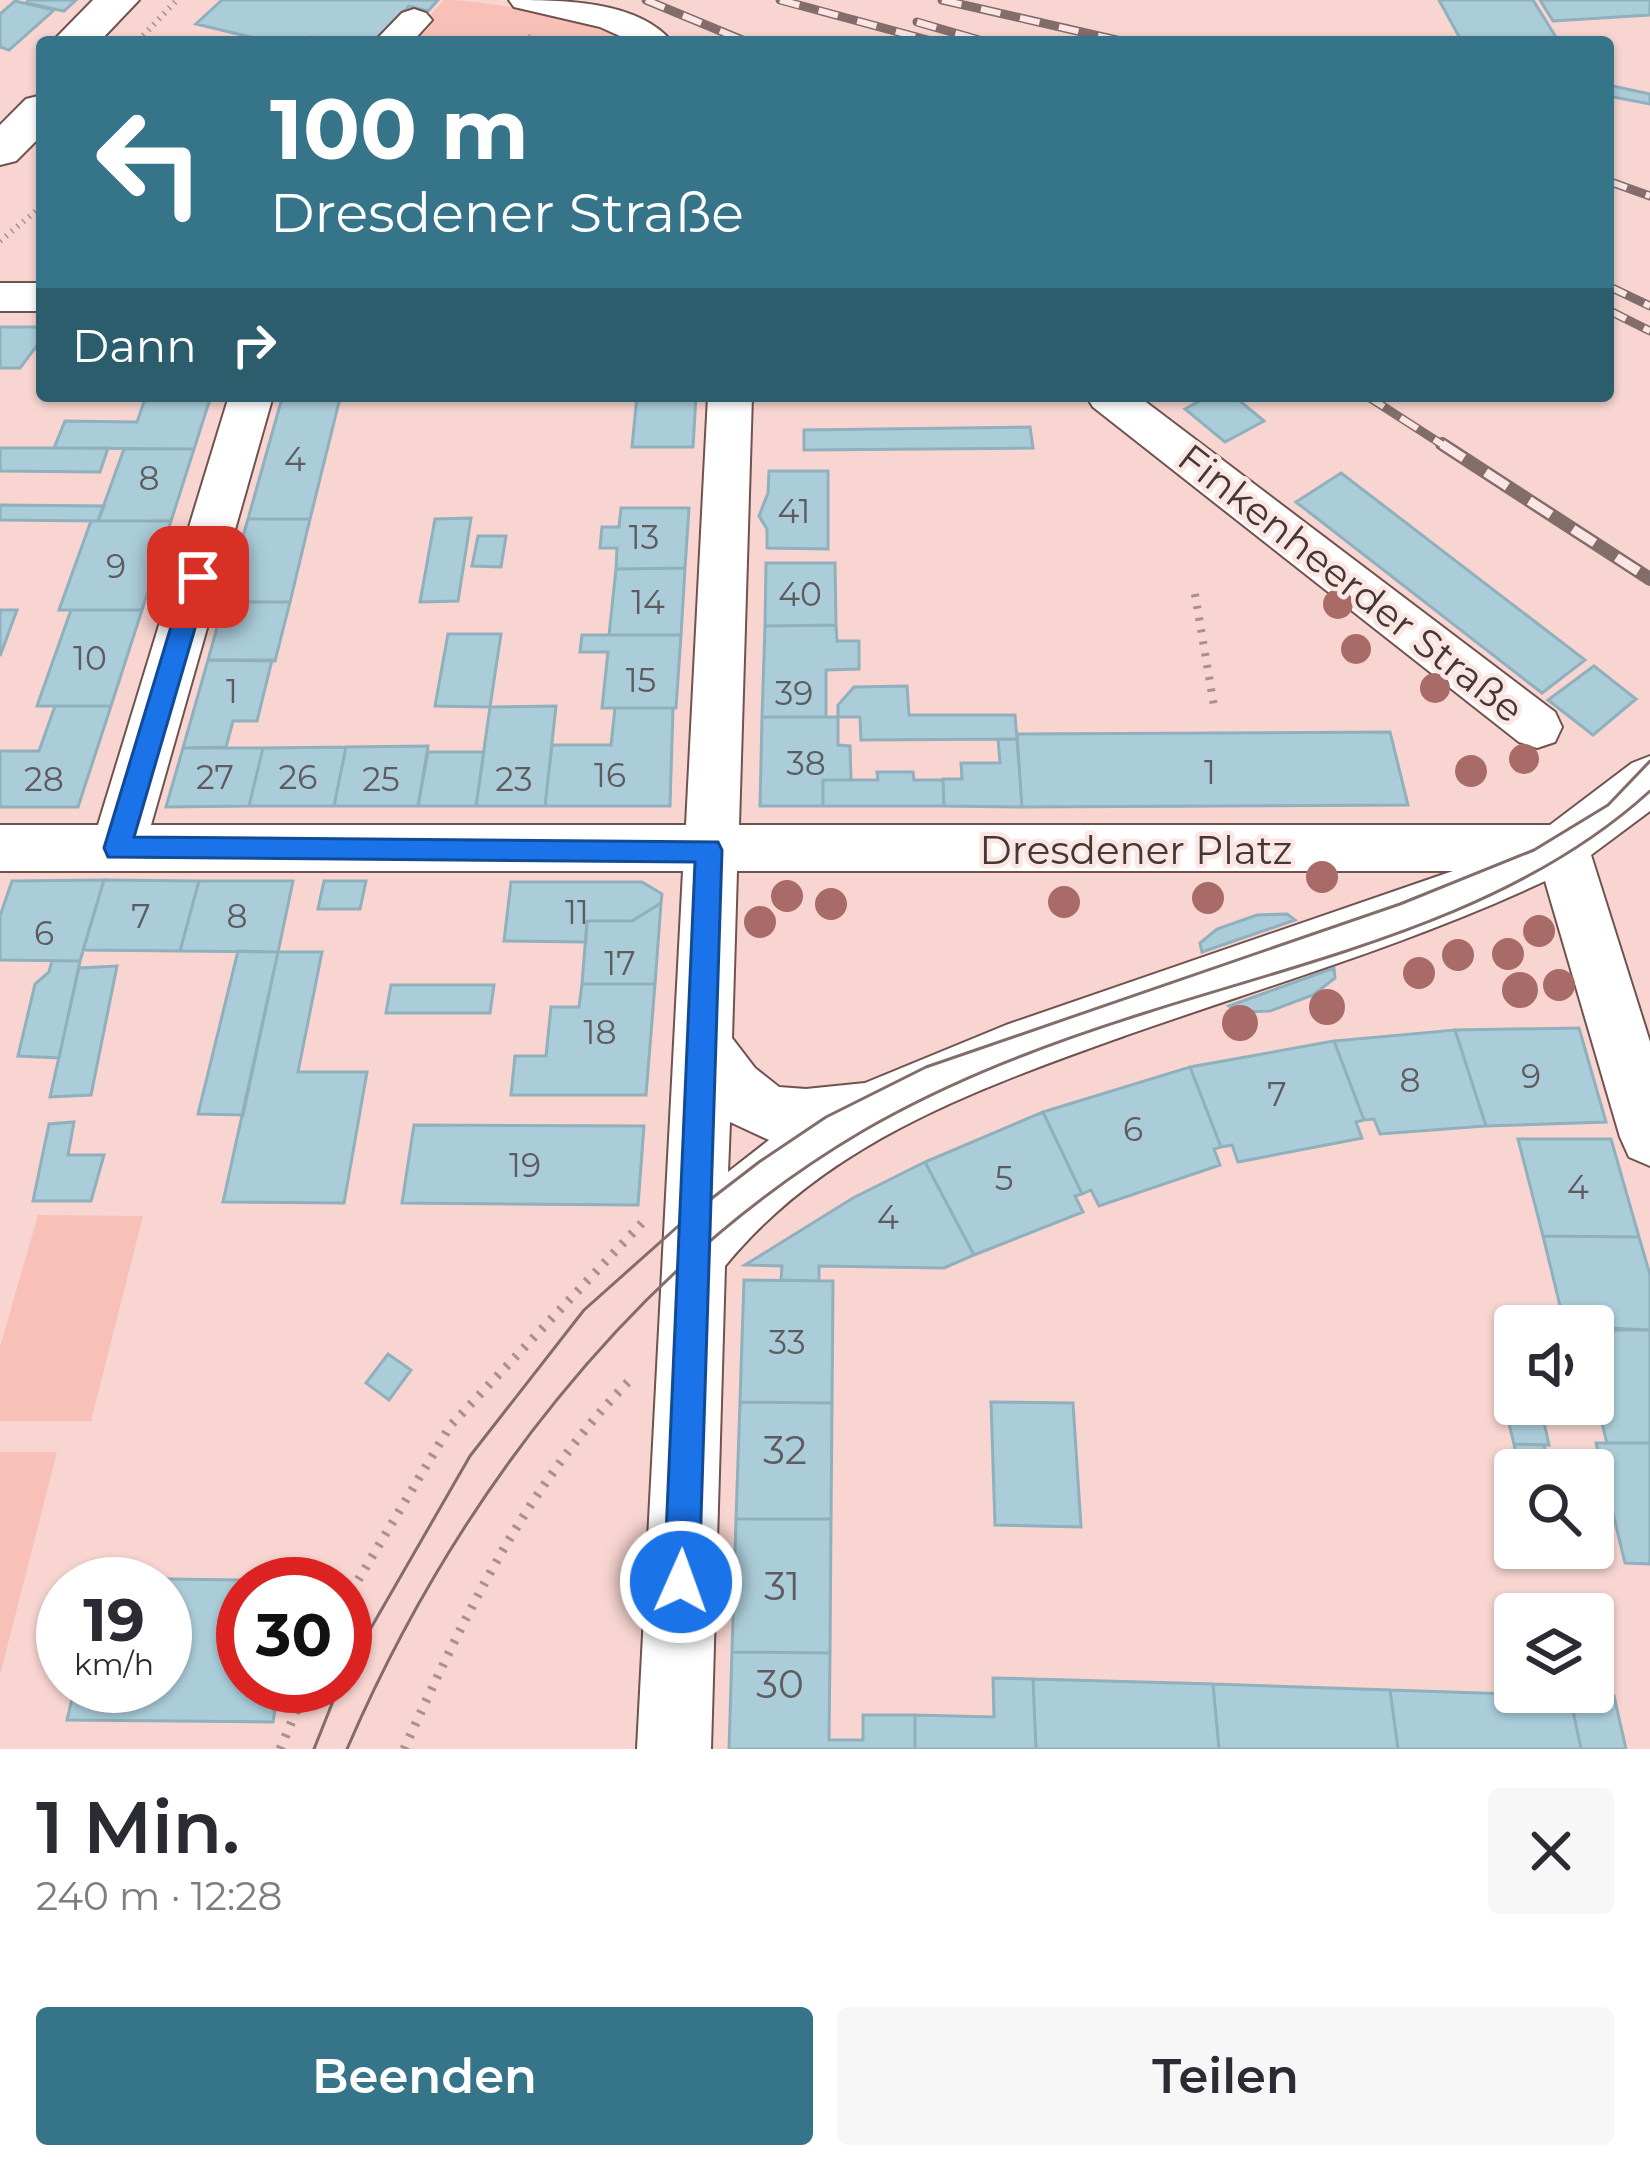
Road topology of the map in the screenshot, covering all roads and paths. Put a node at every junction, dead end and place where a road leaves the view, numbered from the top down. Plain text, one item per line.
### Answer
1 (118, 0) edge
2 (151, 0) edge
3 (177, 0) edge
4 (526, 0) edge
5 (80, 36) edge
6 (115, 36) edge
7 (142, 36) edge
8 (651, 36) edge
9 (36, 79) edge
10 (0, 113) edge
11 (36, 115) edge
12 (0, 151) edge
13 (36, 211) edge
14 (0, 242) edge
15 (0, 297) edge
16 (36, 297) edge
17 (249, 402) edge
18 (730, 402) edge
19 (1116, 402) edge
20 (1196, 594) dead end
21 (1214, 706) dead end
22 (1537, 727) dead end
23 (1650, 778) edge
24 (0, 848) edge
25 (118, 848) junction
26 (1562, 848) junction
27 (709, 850) junction
28 (701, 1042) junction
29 (881, 1107) junction
30 (1650, 1137) edge
31 (695, 1182) junction
32 (694, 1255) junction
33 (692, 1324) junction
34 (372, 1557) edge
35 (295, 1713) edge
36 (280, 1749) edge
37 (404, 1749) edge
38 (674, 1749) edge

1 - 5 main road
2 - 6 main road
3 - 7 path
4 - 8 street
9 - 10 main road
11 - 12 main road
13 - 14 path
15 - 16 street
17 - 25 street
18 - 27 street
19 - 22 street, Finkenheerder Straße
20 - 21 path
23 - 26 street
24 - 25 street, Dresdener Platz
25 - 27 street, Dresdener Platz
26 - 27 street, Dresdener Platz
26 - 29 street
26 - 30 street
27 - 28 street
28 - 29 street
28 - 31 street
29 - 32 street
31 - 32 street
31 - 34 path
32 - 33 street
33 - 37 path
33 - 38 street
35 - 36 path

